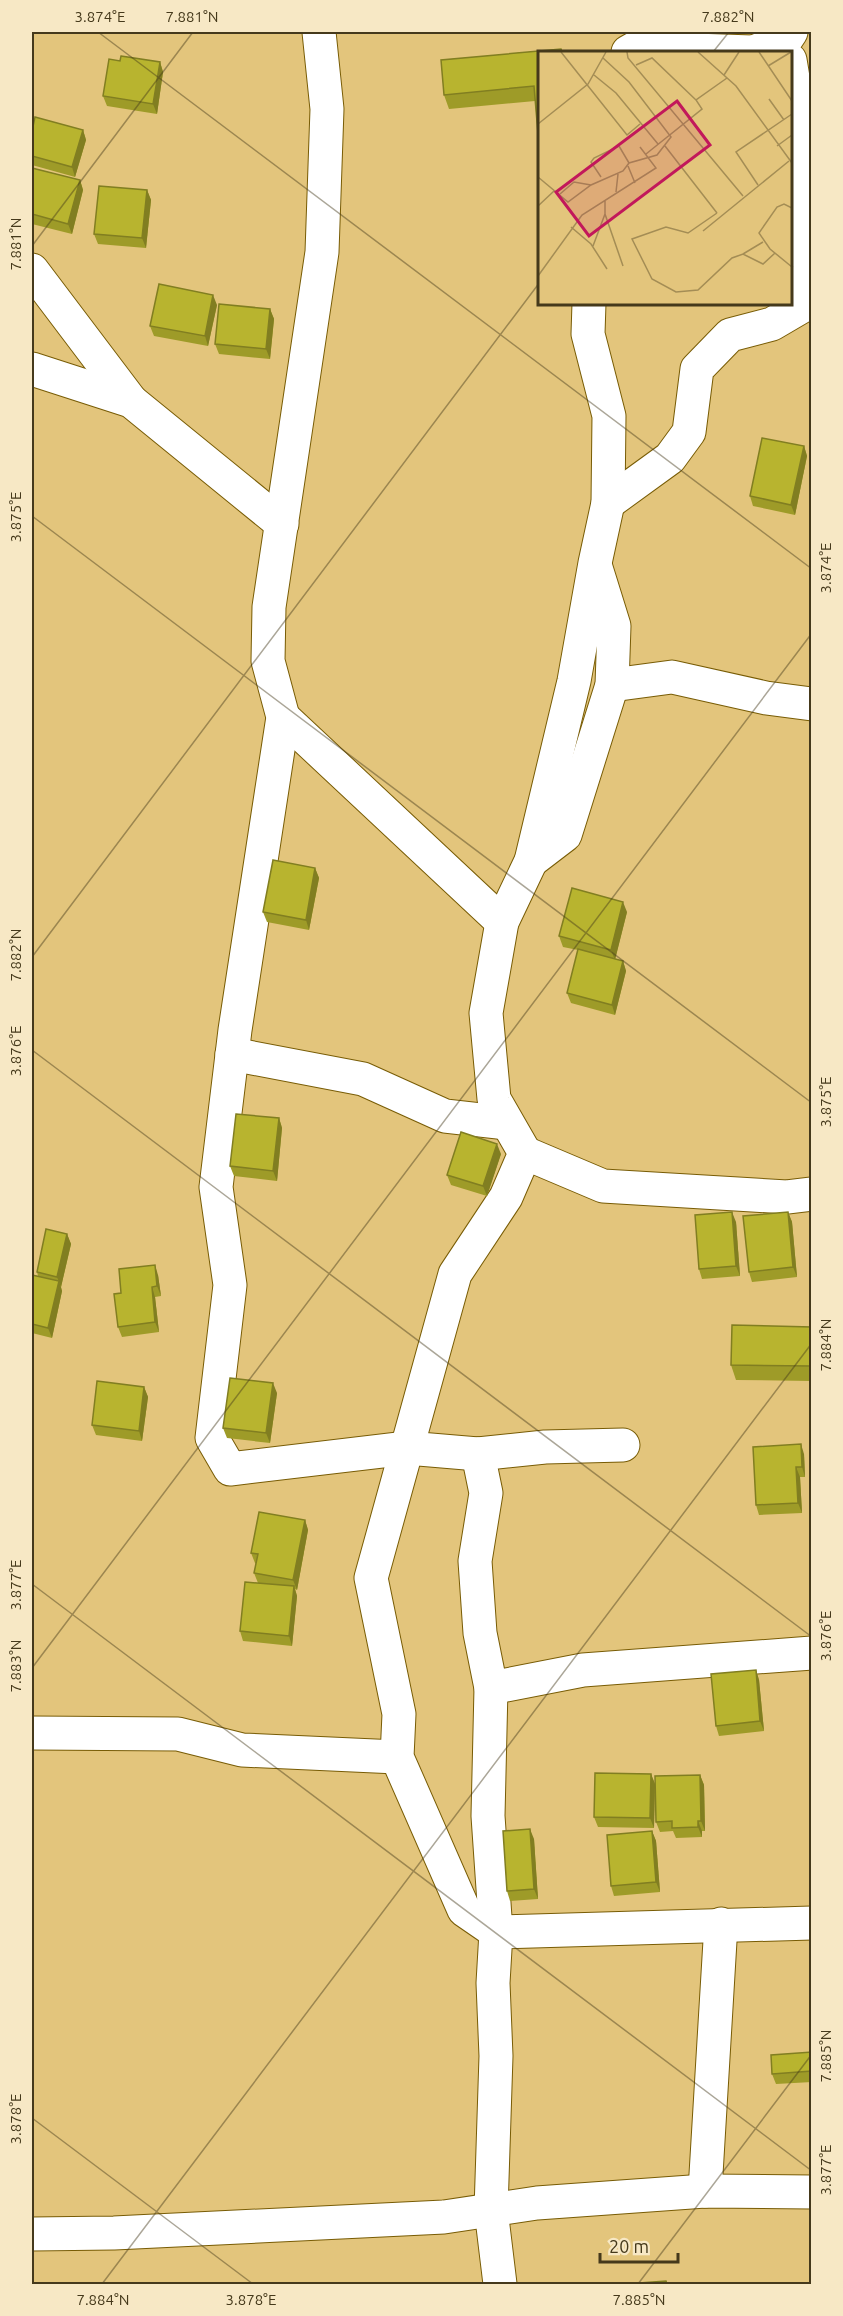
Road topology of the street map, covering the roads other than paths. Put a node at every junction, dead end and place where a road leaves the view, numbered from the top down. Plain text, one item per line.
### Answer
1 (319, 32) edge
2 (790, 45) edge
3 (630, 51) edge
4 (724, 51) edge
5 (758, 51) edge
6 (792, 59) edge
7 (32, 270) edge
8 (589, 304) edge
9 (32, 369) edge
10 (131, 401) junction
11 (608, 503) junction
12 (282, 524) junction
13 (595, 563) junction
14 (612, 685) junction
15 (812, 704) edge
16 (283, 717) junction
17 (531, 861) junction
18 (502, 922) junction
19 (232, 1054) junction
20 (507, 1123) junction
21 (525, 1153) junction
22 (812, 1194) edge
23 (624, 1445) dead end
24 (407, 1448) junction
25 (478, 1454) junction
26 (812, 1653) edge
27 (491, 1688) junction
28 (32, 1733) edge
29 (397, 1757) junction
30 (812, 1923) edge
31 (722, 1924) junction
32 (496, 1932) junction
33 (705, 2191) junction
34 (812, 2192) edge
35 (491, 2210) junction
36 (32, 2234) edge
37 (500, 2284) edge

1 - 12 street
2 - 5 street
3 - 4 street
6 - 11 street
7 - 10 street
8 - 11 street
9 - 10 street
10 - 12 street
11 - 13 street
12 - 16 street
13 - 14 street
13 - 17 street
14 - 15 street
14 - 17 street
16 - 18 street
16 - 19 street
17 - 18 street
18 - 20 street
19 - 20 street
19 - 24 street
20 - 21 street
21 - 22 street
21 - 24 street
23 - 25 street
24 - 25 street
24 - 29 street
25 - 27 street
26 - 27 street
27 - 32 street
28 - 29 street
29 - 32 street
30 - 31 street
31 - 32 street
31 - 33 street
32 - 35 street
33 - 34 street
33 - 35 street
35 - 36 street
35 - 37 street

